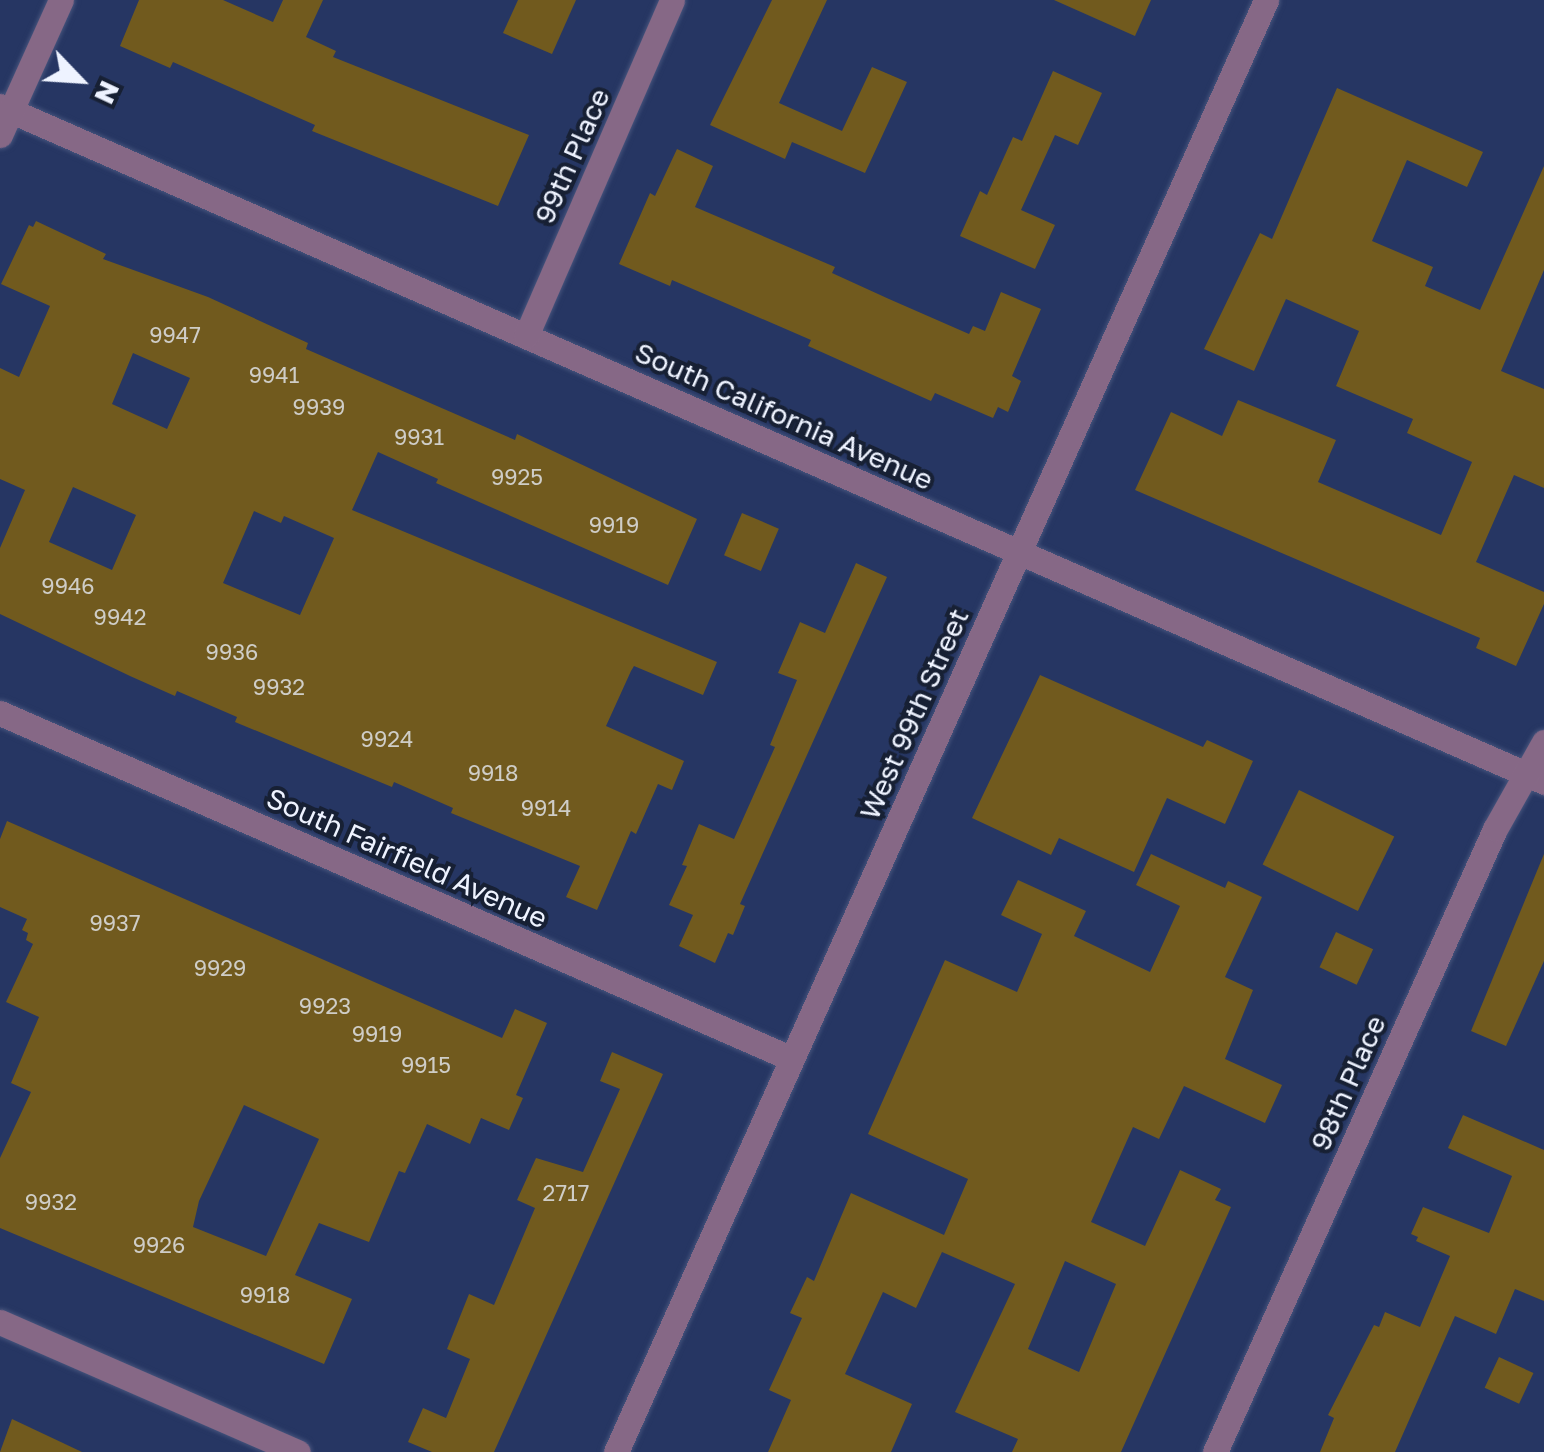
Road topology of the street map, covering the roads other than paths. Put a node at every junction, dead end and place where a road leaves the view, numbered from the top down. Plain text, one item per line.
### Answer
1 (61, 0) edge
2 (672, 0) edge
3 (1266, 0) edge
4 (4, 118) edge
5 (526, 336) junction
6 (1020, 552) junction
7 (0, 713) edge
8 (1544, 742) edge
9 (1535, 778) edge
10 (790, 1058) junction
11 (0, 1322) edge
12 (298, 1452) edge
13 (616, 1452) edge
14 (1215, 1452) edge

1 - 4 street
2 - 5 street, 99th Place
3 - 6 street, West 99th Street
4 - 5 street, South California Avenue
5 - 6 street, South California Avenue
6 - 9 street, South California Avenue
6 - 10 street, West 99th Street
7 - 10 street, South Fairfield Avenue
8 - 9 street, 98th Place
9 - 14 street, 98th Place
10 - 13 street, West 99th Street
11 - 12 street

